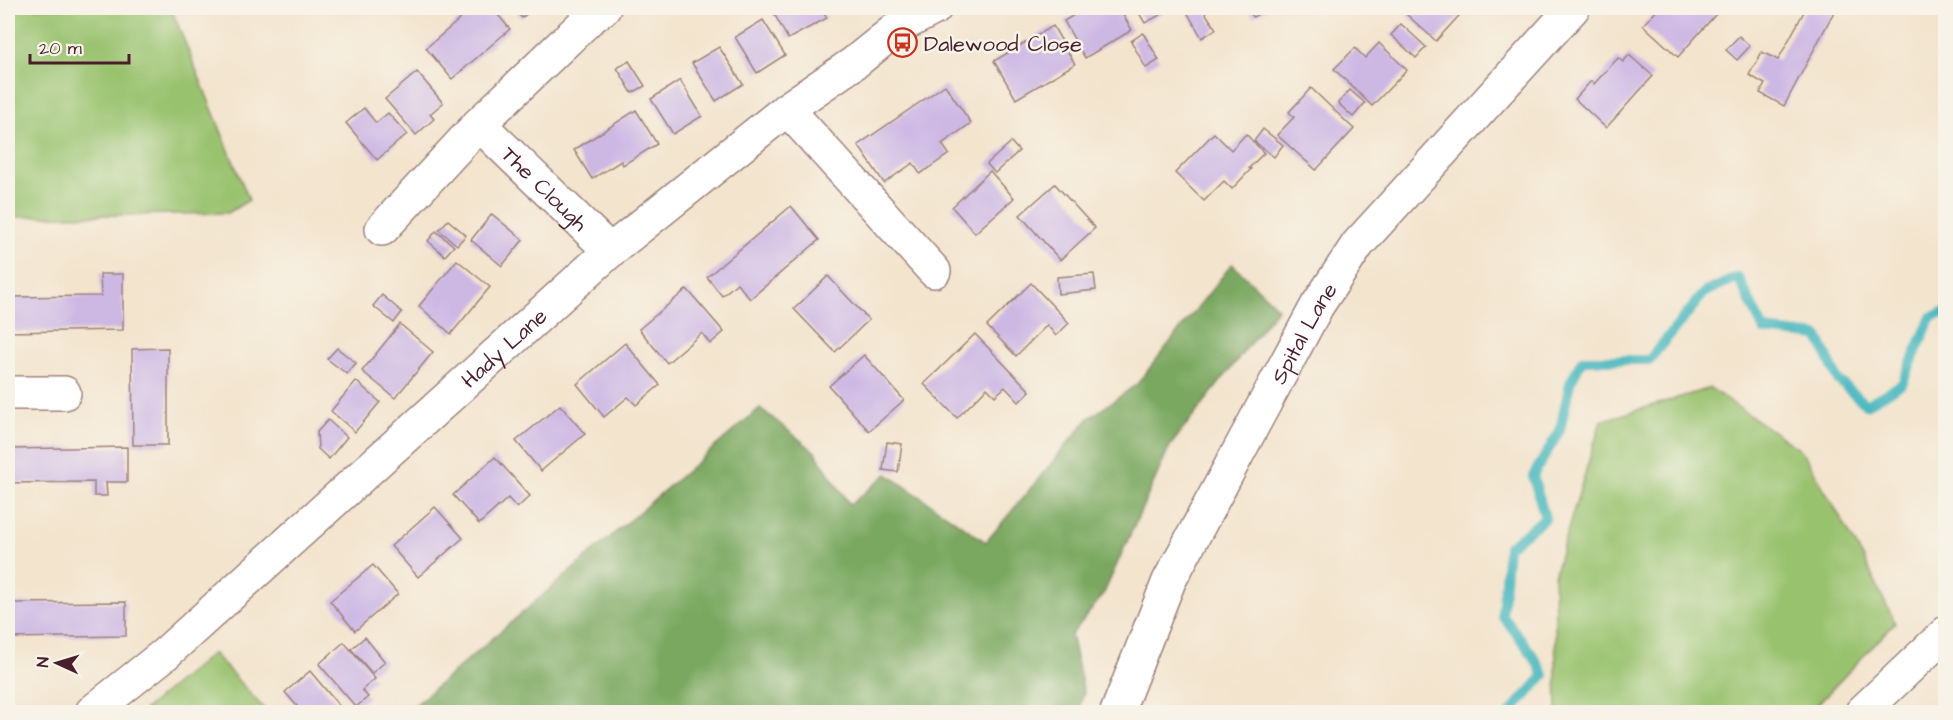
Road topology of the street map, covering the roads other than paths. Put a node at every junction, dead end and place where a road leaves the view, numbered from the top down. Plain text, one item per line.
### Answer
1 (604, 8) edge
2 (935, 8) edge
3 (1573, 8) edge
4 (787, 108) junction
5 (479, 124) junction
6 (382, 229) dead end
7 (610, 250) junction
8 (934, 271) dead end
9 (8, 393) edge
10 (64, 393) dead end
11 (1946, 633) edge
12 (92, 712) edge
13 (1117, 712) edge
14 (1862, 712) edge

1 - 5 street
2 - 4 street, Hady Lane
3 - 13 street, Spital Lane
4 - 7 street, Hady Lane
4 - 8 street
5 - 6 street
5 - 7 street, The Clough
7 - 12 street, Hady Lane
9 - 10 street
11 - 14 street

